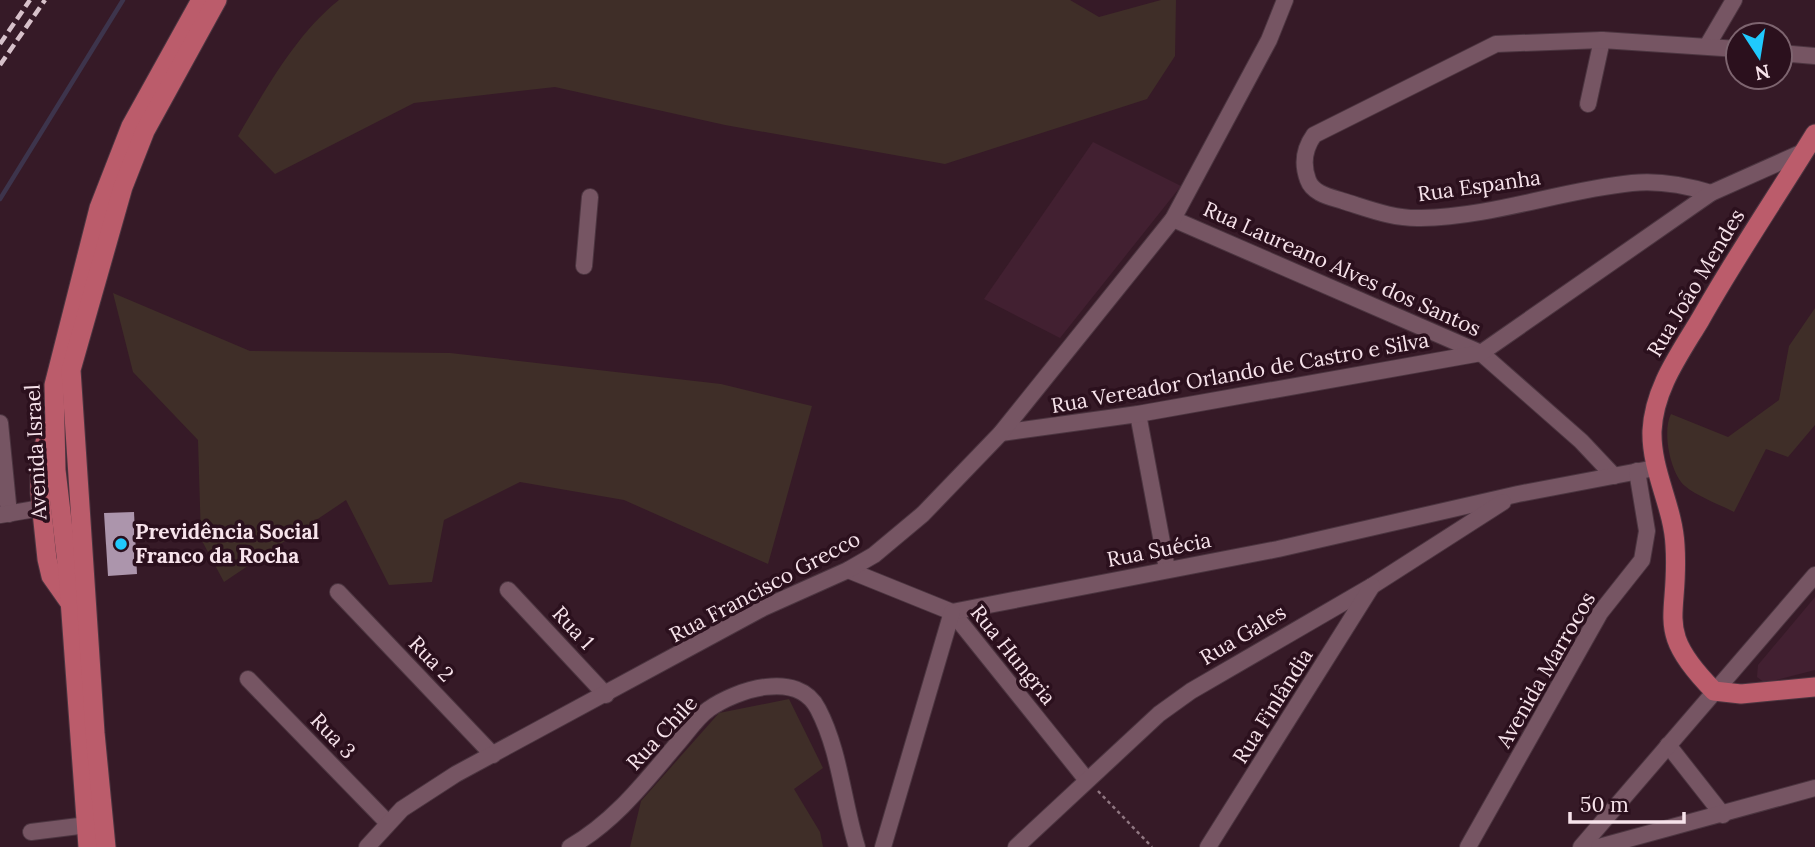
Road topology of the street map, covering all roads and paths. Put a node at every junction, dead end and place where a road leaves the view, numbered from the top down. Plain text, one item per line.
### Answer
1 (201, 0) edge
2 (217, 0) edge
3 (1285, 0) edge
4 (1734, 0) edge
5 (1602, 40) junction
6 (1707, 46) junction
7 (1724, 48) edge
8 (1794, 53) edge
9 (1815, 55) edge
10 (1588, 104) dead end
11 (1810, 143) edge
12 (1711, 193) junction
13 (590, 197) dead end
14 (1173, 219) junction
15 (584, 266) dead end
16 (1482, 353) junction
17 (54, 407) junction
18 (1138, 414) junction
19 (0, 423) edge
20 (1000, 433) junction
21 (55, 470) junction
22 (1646, 470) junction
23 (1614, 476) junction
24 (1518, 494) junction
25 (79, 500) junction
26 (41, 508) junction
27 (5, 514) edge
28 (82, 545) junction
29 (47, 559) junction
30 (66, 565) junction
31 (848, 569) junction
32 (1167, 569) junction
33 (1815, 575) edge
34 (1371, 586) junction
35 (508, 590) dead end
36 (338, 592) dead end
37 (70, 604) junction
38 (951, 612) junction
39 (248, 679) dead end
40 (1815, 687) edge
41 (1714, 691) junction
42 (606, 695) junction
43 (1668, 745) junction
44 (493, 755) junction
45 (1086, 779) junction
46 (1815, 788) edge
47 (1723, 815) junction
48 (387, 822) junction
49 (87, 825) junction
50 (32, 832) dead end
51 (88, 847) edge
52 (106, 847) edge
53 (367, 847) edge
54 (570, 847) edge
55 (857, 847) edge
56 (883, 847) edge
57 (1016, 847) edge
58 (1152, 847) edge
59 (1208, 847) edge
60 (1468, 847) edge
61 (1581, 847) edge
62 (1599, 847) edge

1 - 17 main road, Avenida Israel
2 - 25 main road, Avenida Israel
3 - 14 street, Rua Francisco Grecco
4 - 6 street
5 - 6 street
5 - 10 street
5 - 12 street, Rua Espanha
6 - 7 street
8 - 9 street
11 - 12 street, Rua Vereador Orlando de Castro e Silva
11 - 22 main road, Rua João Mendes
12 - 16 street, Rua Vereador Orlando de Castro e Silva
13 - 15 street
14 - 16 street, Rua Laureano Alves dos Santos
14 - 20 street, Rua Francisco Grecco
16 - 18 street, Rua Vereador Orlando de Castro e Silva
16 - 23 street, Rua Laureano Alves dos Santos
17 - 21 main road, Avenida Israel
17 - 26 main road
18 - 20 street, Rua Vereador Orlando de Castro e Silva
18 - 32 street
19 - 27 street
20 - 31 street, Rua Francisco Grecco
21 - 25 main road
21 - 30 main road, Avenida Israel
22 - 23 street
22 - 41 main road, Rua João Mendes
22 - 60 street, Avenida Marrocos
23 - 24 street, Rua Suécia
24 - 32 street, Rua Suécia
24 - 34 street, Rua Gales
25 - 28 main road, Avenida Israel
26 - 27 street
26 - 29 main road
28 - 30 main road
28 - 52 main road, Avenida Israel
29 - 30 main road
29 - 37 main road
30 - 37 main road, Avenida Israel
31 - 38 street, Rua Hungria
31 - 42 street, Rua Francisco Grecco
32 - 38 street, Rua Suécia
33 - 41 street
34 - 45 street, Rua Gales
34 - 59 street, Rua Finlândia
35 - 42 street, Rua 1
36 - 44 street, Rua 2
37 - 49 main road, Avenida Israel
38 - 45 street, Rua Hungria
38 - 56 street
39 - 48 street, Rua 3
40 - 41 main road
41 - 43 street
42 - 44 street, Rua Francisco Grecco
43 - 47 street
43 - 61 street
44 - 48 street, Rua Francisco Grecco
45 - 57 street, Rua Gales
45 - 58 path
46 - 47 street
47 - 62 street
48 - 53 street, Rua Francisco Grecco
49 - 50 street
49 - 51 main road, Avenida Israel
54 - 55 street, Rua Chile

